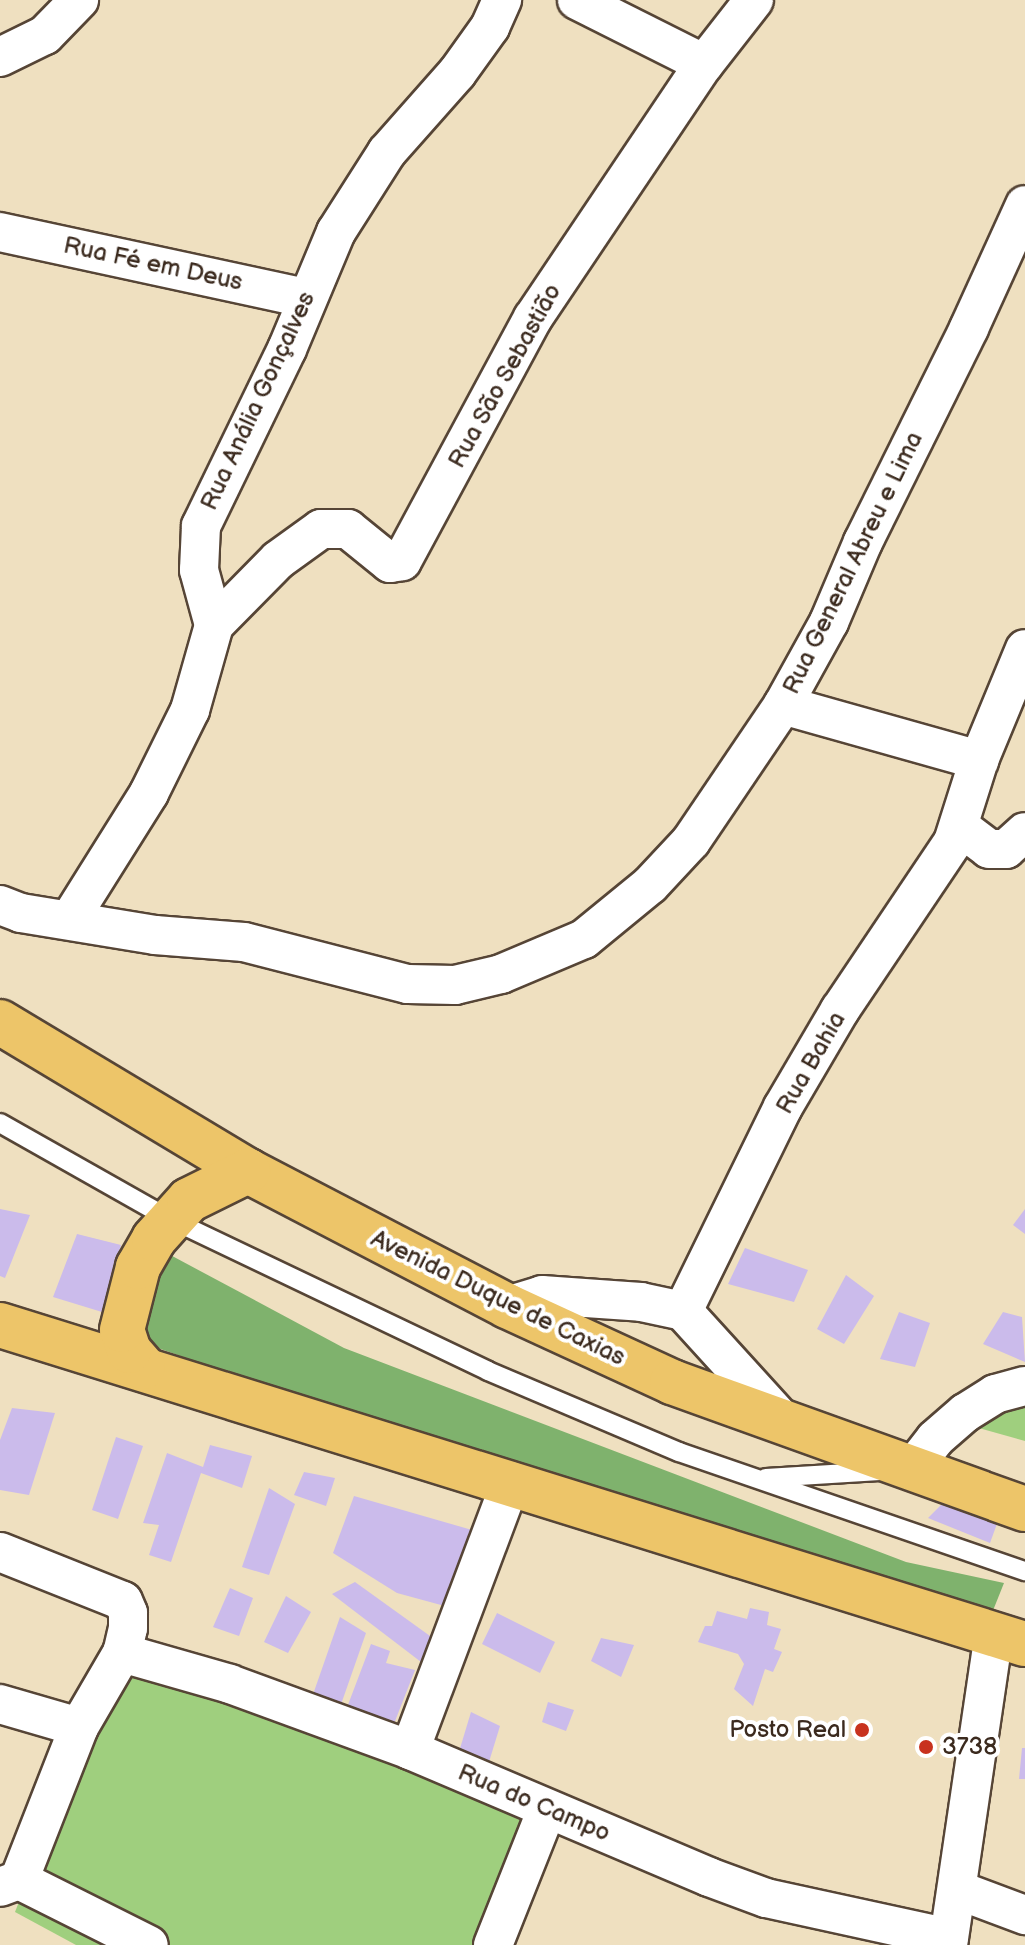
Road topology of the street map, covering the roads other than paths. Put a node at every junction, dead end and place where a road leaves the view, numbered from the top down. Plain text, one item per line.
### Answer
1 (79, 0) edge
2 (502, 0) edge
3 (577, 0) edge
4 (754, 0) edge
5 (0, 57) edge
6 (704, 64) junction
7 (1025, 205) edge
8 (0, 232) edge
9 (306, 298) junction
10 (214, 625) junction
11 (1025, 649) edge
12 (783, 705) junction
13 (979, 760) junction
14 (960, 827) junction
15 (1025, 832) edge
16 (0, 905) edge
17 (70, 919) junction
18 (0, 1022) edge
19 (0, 1055) edge
20 (63, 1062) junction
21 (0, 1123) edge
22 (248, 1171) junction
23 (170, 1219) junction
24 (507, 1306) junction
25 (683, 1311) junction
26 (0, 1325) edge
27 (143, 1367) junction
28 (1025, 1386) edge
29 (785, 1423) junction
30 (911, 1470) junction
31 (755, 1478) junction
32 (511, 1481) junction
33 (1025, 1509) edge
34 (0, 1552) edge
35 (1025, 1571) edge
36 (1010, 1639) edge
37 (122, 1653) junction
38 (0, 1704) edge
39 (79, 1727) junction
40 (410, 1750) junction
41 (547, 1809) junction
42 (10, 1883) edge
43 (958, 1890) junction
44 (1025, 1915) edge
45 (948, 1942) edge
46 (149, 1945) edge
47 (493, 1945) edge

1 - 5 street
2 - 9 street, Rua Anália Gonçalves
3 - 6 street
4 - 6 street, Rua São Sebastião
6 - 10 street, Rua São Sebastião
7 - 12 street, Rua General Abreu e Lima
8 - 9 street, Rua Fé em Deus
9 - 10 street, Rua Anália Gonçalves
10 - 17 street
11 - 13 street, Rua Bahia
12 - 13 street
12 - 17 street, Rua General Abreu e Lima
13 - 14 street, Rua Bahia
14 - 15 street
14 - 25 street, Rua Bahia
16 - 17 street, Rua General Abreu e Lima
18 - 20 highway, Avenida Duque de Caxias
19 - 20 highway
20 - 22 highway, Avenida Duque de Caxias
21 - 23 lane
22 - 23 highway
22 - 24 highway, Avenida Duque de Caxias
23 - 27 highway
23 - 31 lane
24 - 25 street
24 - 29 highway, Avenida Duque de Caxias
25 - 29 street
26 - 27 highway
27 - 32 highway
28 - 30 street
29 - 30 highway, Avenida Duque de Caxias
30 - 31 lane
30 - 33 highway, Avenida Duque de Caxias
31 - 35 lane
32 - 36 highway
32 - 40 street
34 - 37 street
36 - 43 street
37 - 39 street
37 - 40 street, Rua do Campo
38 - 39 street
39 - 42 street
40 - 41 street, Rua do Campo
41 - 45 street, Rua do Campo
41 - 47 street
42 - 46 street
43 - 44 street
43 - 45 street

